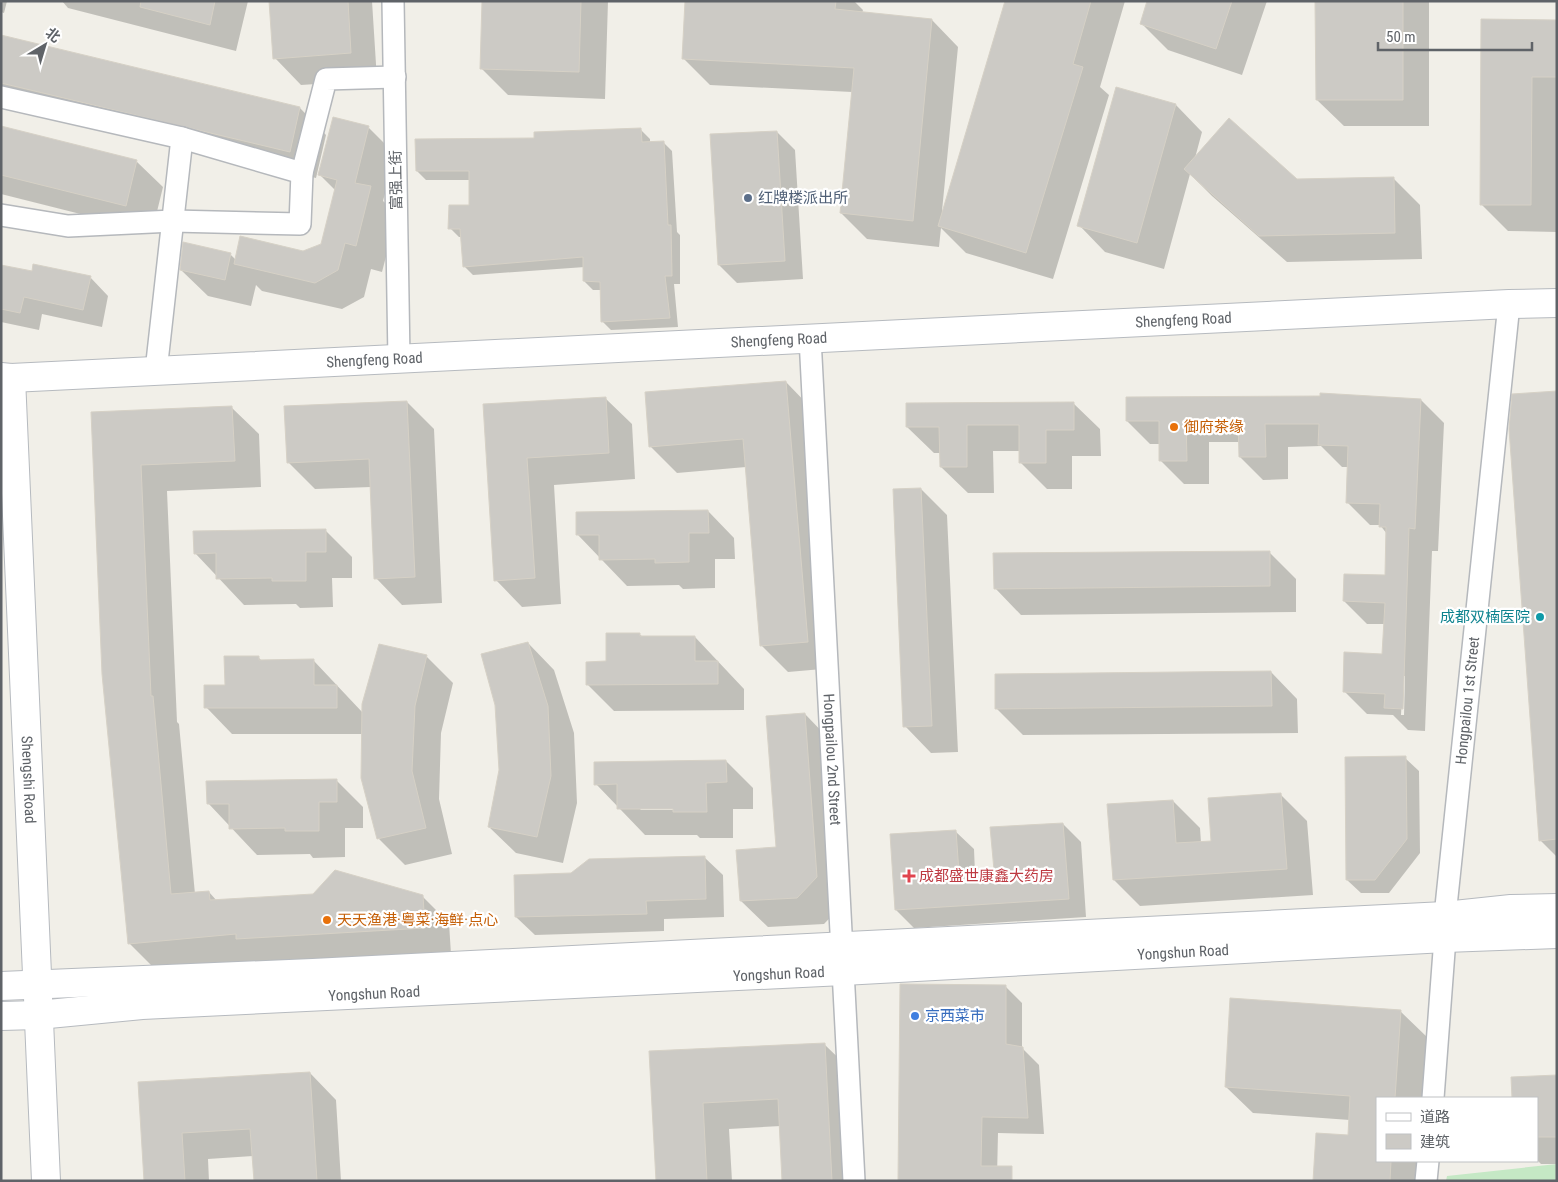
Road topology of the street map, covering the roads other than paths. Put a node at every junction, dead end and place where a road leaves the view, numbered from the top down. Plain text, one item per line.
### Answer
1 (393, 1) edge
2 (395, 77) junction
3 (1, 97) edge
4 (182, 138) junction
5 (302, 173) junction
6 (1, 215) edge
7 (173, 221) junction
8 (1557, 303) edge
9 (1509, 304) junction
10 (810, 338) junction
11 (399, 358) junction
12 (156, 371) junction
13 (6, 378) edge
14 (1557, 908) edge
15 (1445, 927) junction
16 (1557, 934) edge
17 (843, 959) junction
18 (37, 985) junction
19 (1, 986) edge
20 (38, 1015) junction
21 (1, 1016) edge
22 (1433, 1097) edge
23 (1428, 1162) edge
24 (46, 1181) edge
25 (854, 1181) edge
26 (1426, 1181) edge

1 - 2 street, 富强上街
2 - 5 street
2 - 11 street, 富强上街
3 - 4 street
4 - 5 street
4 - 7 street
5 - 7 street
6 - 7 street
7 - 12 street
8 - 9 main road, Shengfeng Road
9 - 10 main road, Shengfeng Road
9 - 15 street, Hongpailou 1st Street
10 - 11 main road, Shengfeng Road
10 - 17 street, Hongpailou 2nd Street
11 - 12 main road, Shengfeng Road
12 - 13 main road, Shengfeng Road
13 - 18 main road, Shengshi Road
14 - 15 main road
15 - 16 main road, Yongshun Road
15 - 17 main road, Yongshun Road
15 - 22 street, Hongpailou 1st Street
17 - 18 main road
17 - 20 main road, Yongshun Road
17 - 25 street, Hongpailou 2nd Street
18 - 19 main road
18 - 20 main road, Shengshi Road
20 - 21 main road, Yongshun Road
20 - 24 main road, Shengshi Road
23 - 26 street

